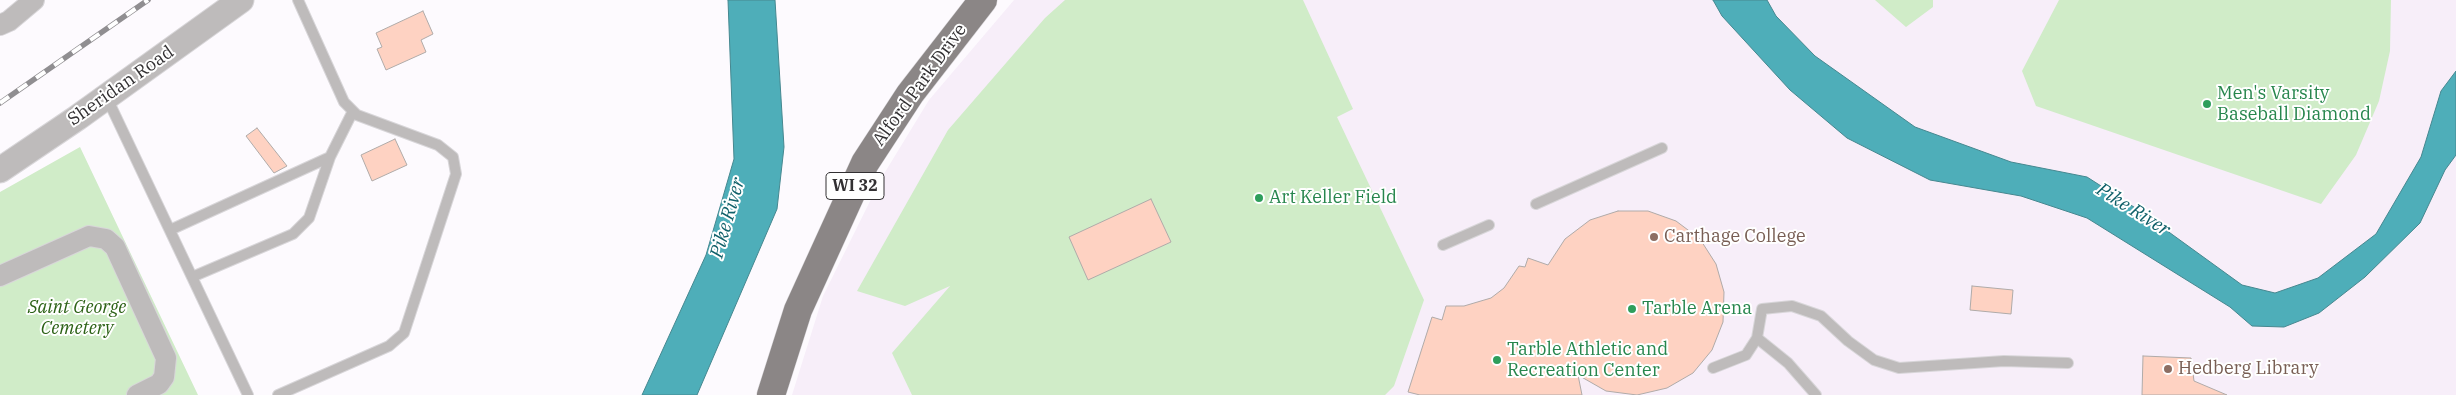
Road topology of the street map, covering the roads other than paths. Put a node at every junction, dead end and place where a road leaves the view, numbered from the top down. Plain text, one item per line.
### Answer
1 (34, 0) edge
2 (241, 0) edge
3 (298, 0) edge
4 (983, 0) edge
5 (0, 25) edge
6 (106, 98) junction
7 (353, 111) junction
8 (1662, 148) dead end
9 (330, 158) junction
10 (0, 170) edge
11 (1536, 204) dead end
12 (1489, 225) dead end
13 (170, 230) junction
14 (1443, 245) dead end
15 (0, 276) edge
16 (192, 277) junction
17 (1757, 338) junction
18 (2068, 363) dead end
19 (1712, 368) dead end
20 (137, 395) edge
21 (248, 395) edge
22 (278, 395) edge
23 (771, 395) edge
24 (1816, 395) edge

1 - 5 street
2 - 6 street, Sheridan Road
3 - 7 lane
4 - 23 main road, Alford Park Drive / WI 32
6 - 10 street, Sheridan Road
6 - 13 lane
7 - 9 lane
7 - 22 lane
8 - 11 lane
9 - 13 lane
9 - 16 lane
12 - 14 lane
13 - 16 lane
15 - 20 street
16 - 21 lane
17 - 18 lane
17 - 19 lane
17 - 24 lane

